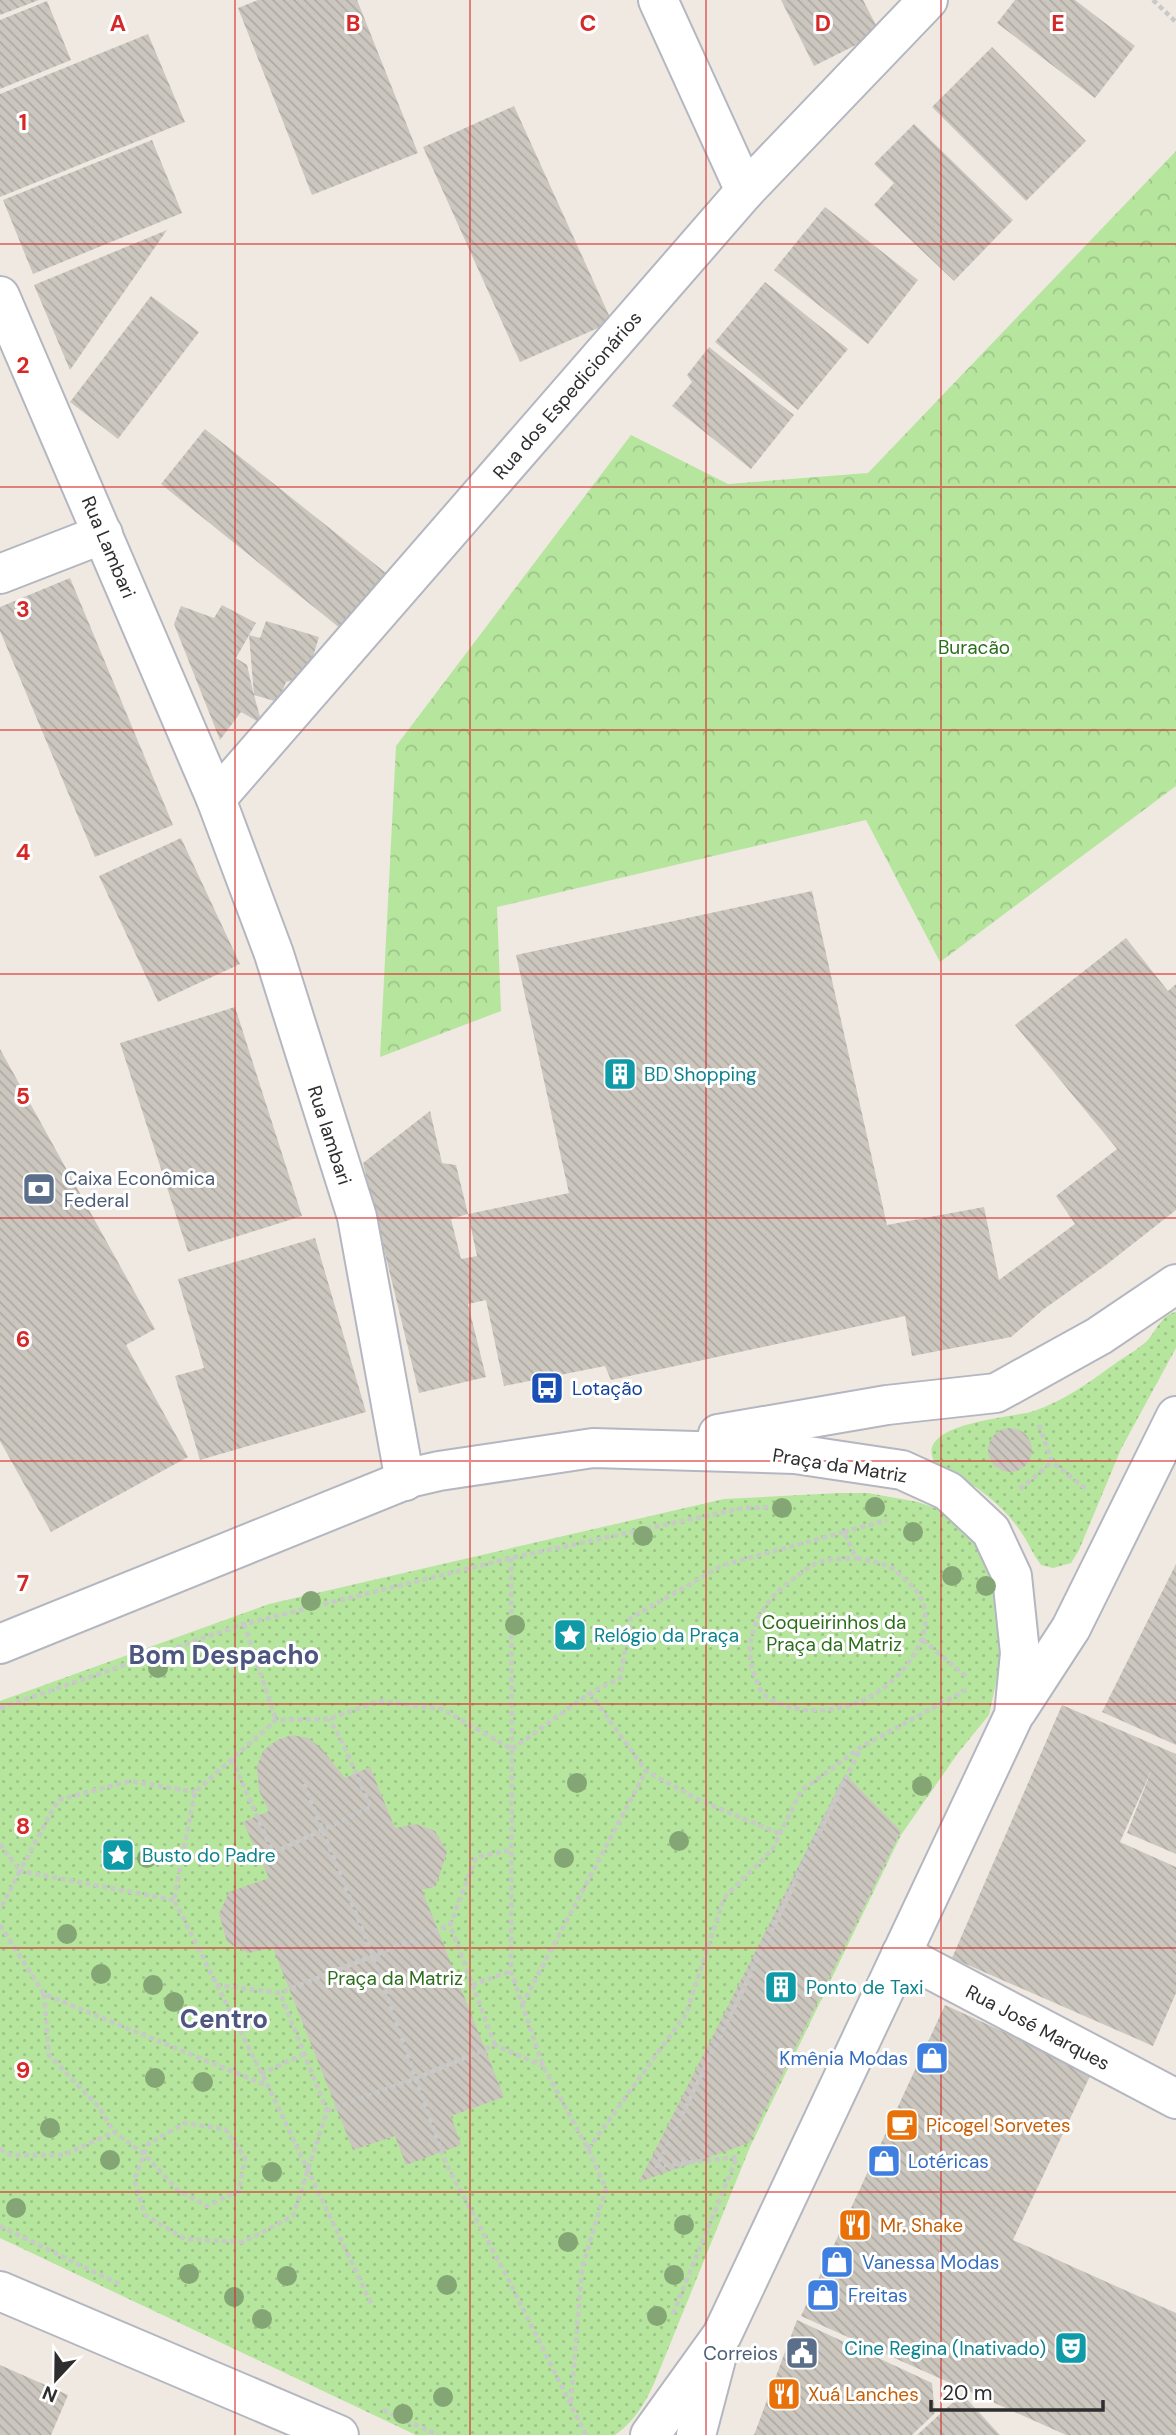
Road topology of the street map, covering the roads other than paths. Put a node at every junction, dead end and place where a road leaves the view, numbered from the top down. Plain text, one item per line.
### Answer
1 (658, 0) edge
2 (928, 0) edge
3 (744, 191) junction
4 (0, 296) edge
5 (103, 534) junction
6 (0, 574) edge
7 (216, 799) junction
8 (1176, 1284) edge
9 (1176, 1416) edge
10 (636, 1449) junction
11 (405, 1482) junction
12 (0, 1644) edge
13 (1014, 1716) junction
14 (901, 1954) junction
15 (1176, 2099) edge
16 (0, 2291) edge
17 (722, 2335) junction
18 (339, 2435) edge
19 (650, 2435) edge
20 (695, 2435) edge

1 - 3 main road
2 - 3 main road, Rua dos Espedicionários
3 - 7 main road, Rua dos Espedicionários
4 - 5 main road, Rua Lambari
5 - 6 main road
5 - 7 main road, Rua Lambari
7 - 11 main road, Rua lambari
8 - 10 main road
9 - 13 main road
10 - 11 main road, Praça da Matriz
10 - 13 main road, Praça da Matriz
11 - 12 main road, Praça da Matriz
13 - 14 main road, Praça da Matriz
14 - 15 main road, Rua José Marques
14 - 17 main road, Praça da Matriz
16 - 18 main road
17 - 19 main road, Praça da Matriz
17 - 20 main road

